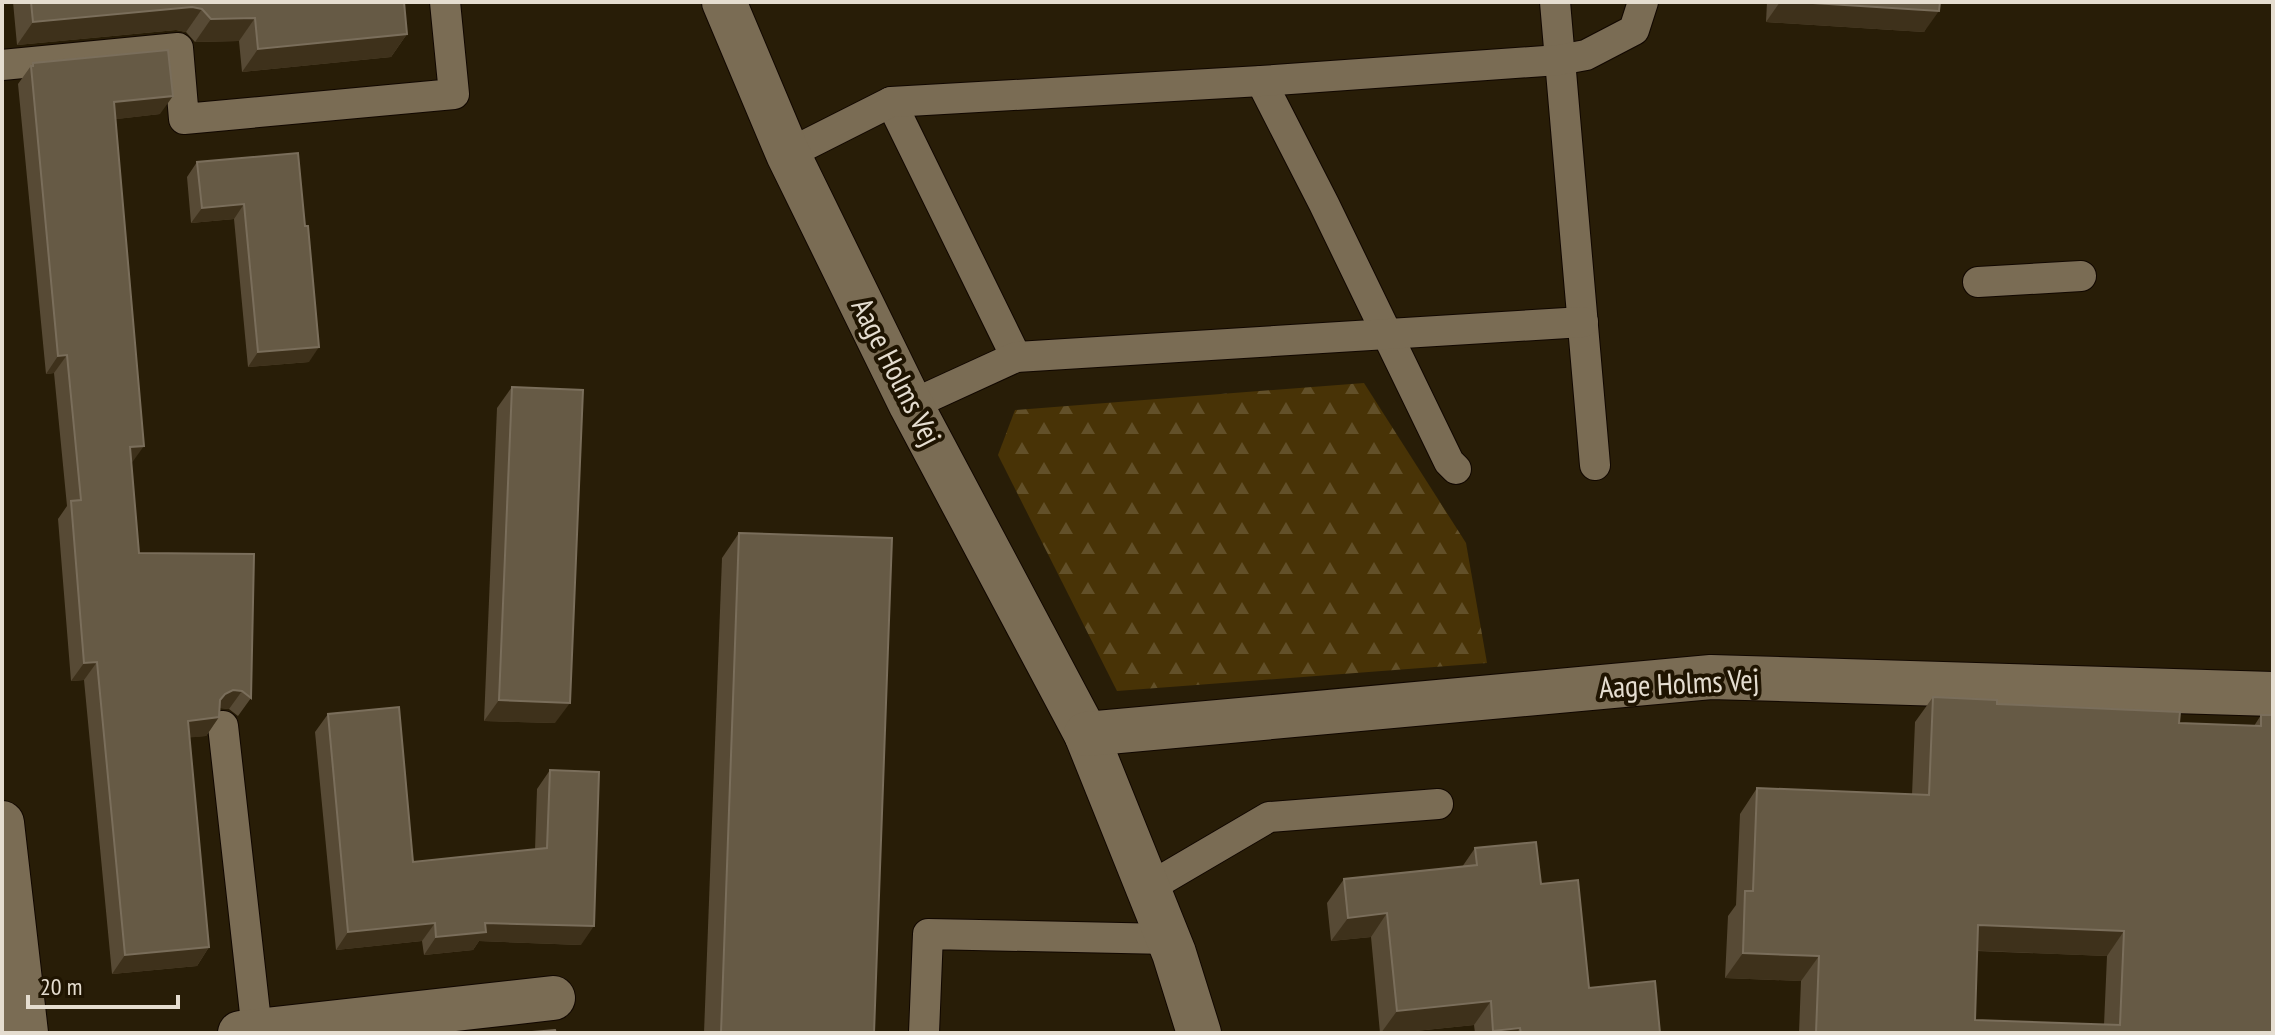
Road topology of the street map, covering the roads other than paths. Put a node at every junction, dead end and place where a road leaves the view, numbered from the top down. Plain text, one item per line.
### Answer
1 (445, 2) edge
2 (724, 2) edge
3 (1555, 2) edge
4 (1643, 2) edge
5 (1559, 60) junction
6 (2, 65) edge
7 (1261, 81) junction
8 (891, 102) junction
9 (788, 154) junction
10 (2081, 276) dead end
11 (1978, 282) dead end
12 (1583, 322) junction
13 (1387, 334) junction
14 (1016, 357) junction
15 (911, 405) junction
16 (1595, 465) dead end
17 (1456, 469) dead end
18 (2273, 694) edge
19 (223, 726) edge
20 (1086, 734) junction
21 (1438, 804) dead end
22 (2, 823) edge
23 (1148, 888) junction
24 (1168, 939) junction
25 (553, 998) dead end
26 (274, 1031) edge
27 (26, 1033) edge
28 (924, 1033) edge
29 (1199, 1033) edge

1 - 6 lane
2 - 9 street, Aage Holms Vej
3 - 5 lane
4 - 5 lane
5 - 7 lane
5 - 12 lane
7 - 8 lane
7 - 13 lane
8 - 9 lane
8 - 14 lane
9 - 15 street, Aage Holms Vej
10 - 11 lane
12 - 13 lane
12 - 16 lane
13 - 14 lane
13 - 17 lane
14 - 15 lane
15 - 20 street, Aage Holms Vej
18 - 20 street, Aage Holms Vej
19 - 26 lane
20 - 23 street, Aage Holms Vej
21 - 23 lane
22 - 27 street
23 - 24 street, Aage Holms Vej
24 - 28 lane
24 - 29 street, Aage Holms Vej
25 - 26 street

